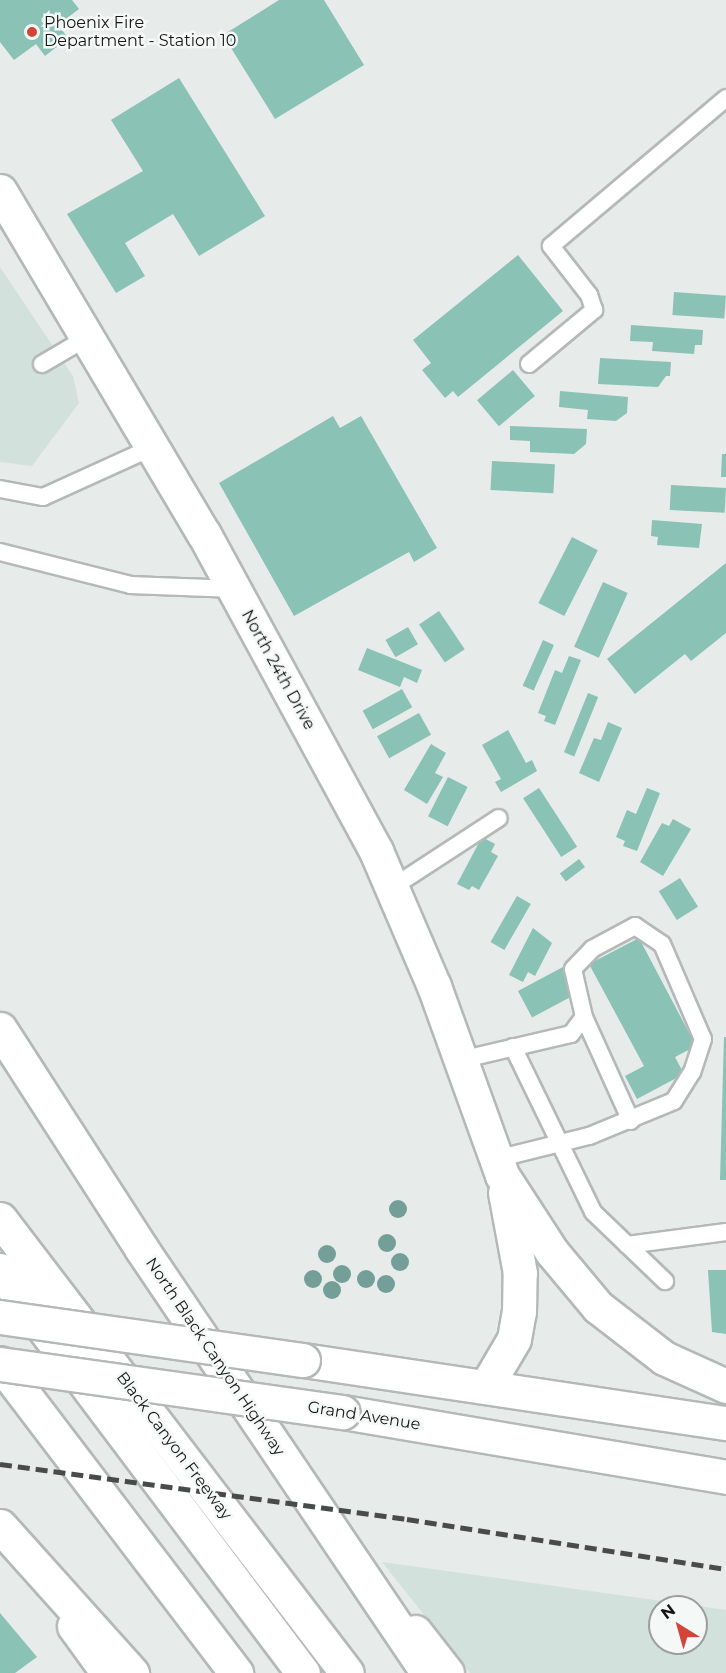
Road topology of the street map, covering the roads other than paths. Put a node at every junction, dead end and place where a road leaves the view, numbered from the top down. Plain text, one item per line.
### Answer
1 (726, 98) edge
2 (0, 191) edge
3 (88, 337) junction
4 (529, 363) dead end
5 (42, 364) dead end
6 (153, 447) junction
7 (0, 489) edge
8 (0, 552) edge
9 (234, 589) junction
10 (499, 818) dead end
11 (393, 887) junction
12 (584, 1017) junction
13 (0, 1029) edge
14 (513, 1047) junction
15 (460, 1060) junction
16 (631, 1120) junction
17 (556, 1143) junction
18 (499, 1167) junction
19 (0, 1219) edge
20 (726, 1232) edge
21 (627, 1245) junction
22 (0, 1270) edge
23 (665, 1281) dead end
24 (0, 1317) edge
25 (0, 1364) edge
26 (487, 1385) junction
27 (726, 1386) edge
28 (726, 1423) edge
29 (726, 1477) edge
30 (298, 1480) junction
31 (4, 1530) edge
32 (108, 1673) edge
33 (132, 1673) edge
34 (236, 1673) edge
35 (303, 1673) edge
36 (347, 1673) edge
37 (428, 1673) edge
38 (447, 1673) edge

1 - 4 lane
2 - 3 main road, North 24th Drive
3 - 5 lane
3 - 6 main road, North 24th Drive
6 - 7 lane
6 - 9 main road, North 24th Drive
8 - 9 lane
9 - 11 main road, North 24th Drive
10 - 11 lane
11 - 15 main road, North 24th Drive
12 - 14 lane
12 - 16 lane
12 - 16 lane
13 - 30 main road, North Black Canyon Highway
14 - 15 lane
14 - 17 lane
15 - 18 main road, North 24th Drive
16 - 17 lane
17 - 18 lane
17 - 21 lane
18 - 26 main road
18 - 27 main road
19 - 36 main road, Black Canyon Freeway
20 - 21 lane
21 - 23 lane
22 - 35 main road
24 - 26 main road, bridge
25 - 29 main road, Grand Avenue, bridge
25 - 34 main road
26 - 28 main road
30 - 37 main road
30 - 38 main road, North Black Canyon Highway
31 - 32 main road
31 - 33 main road

